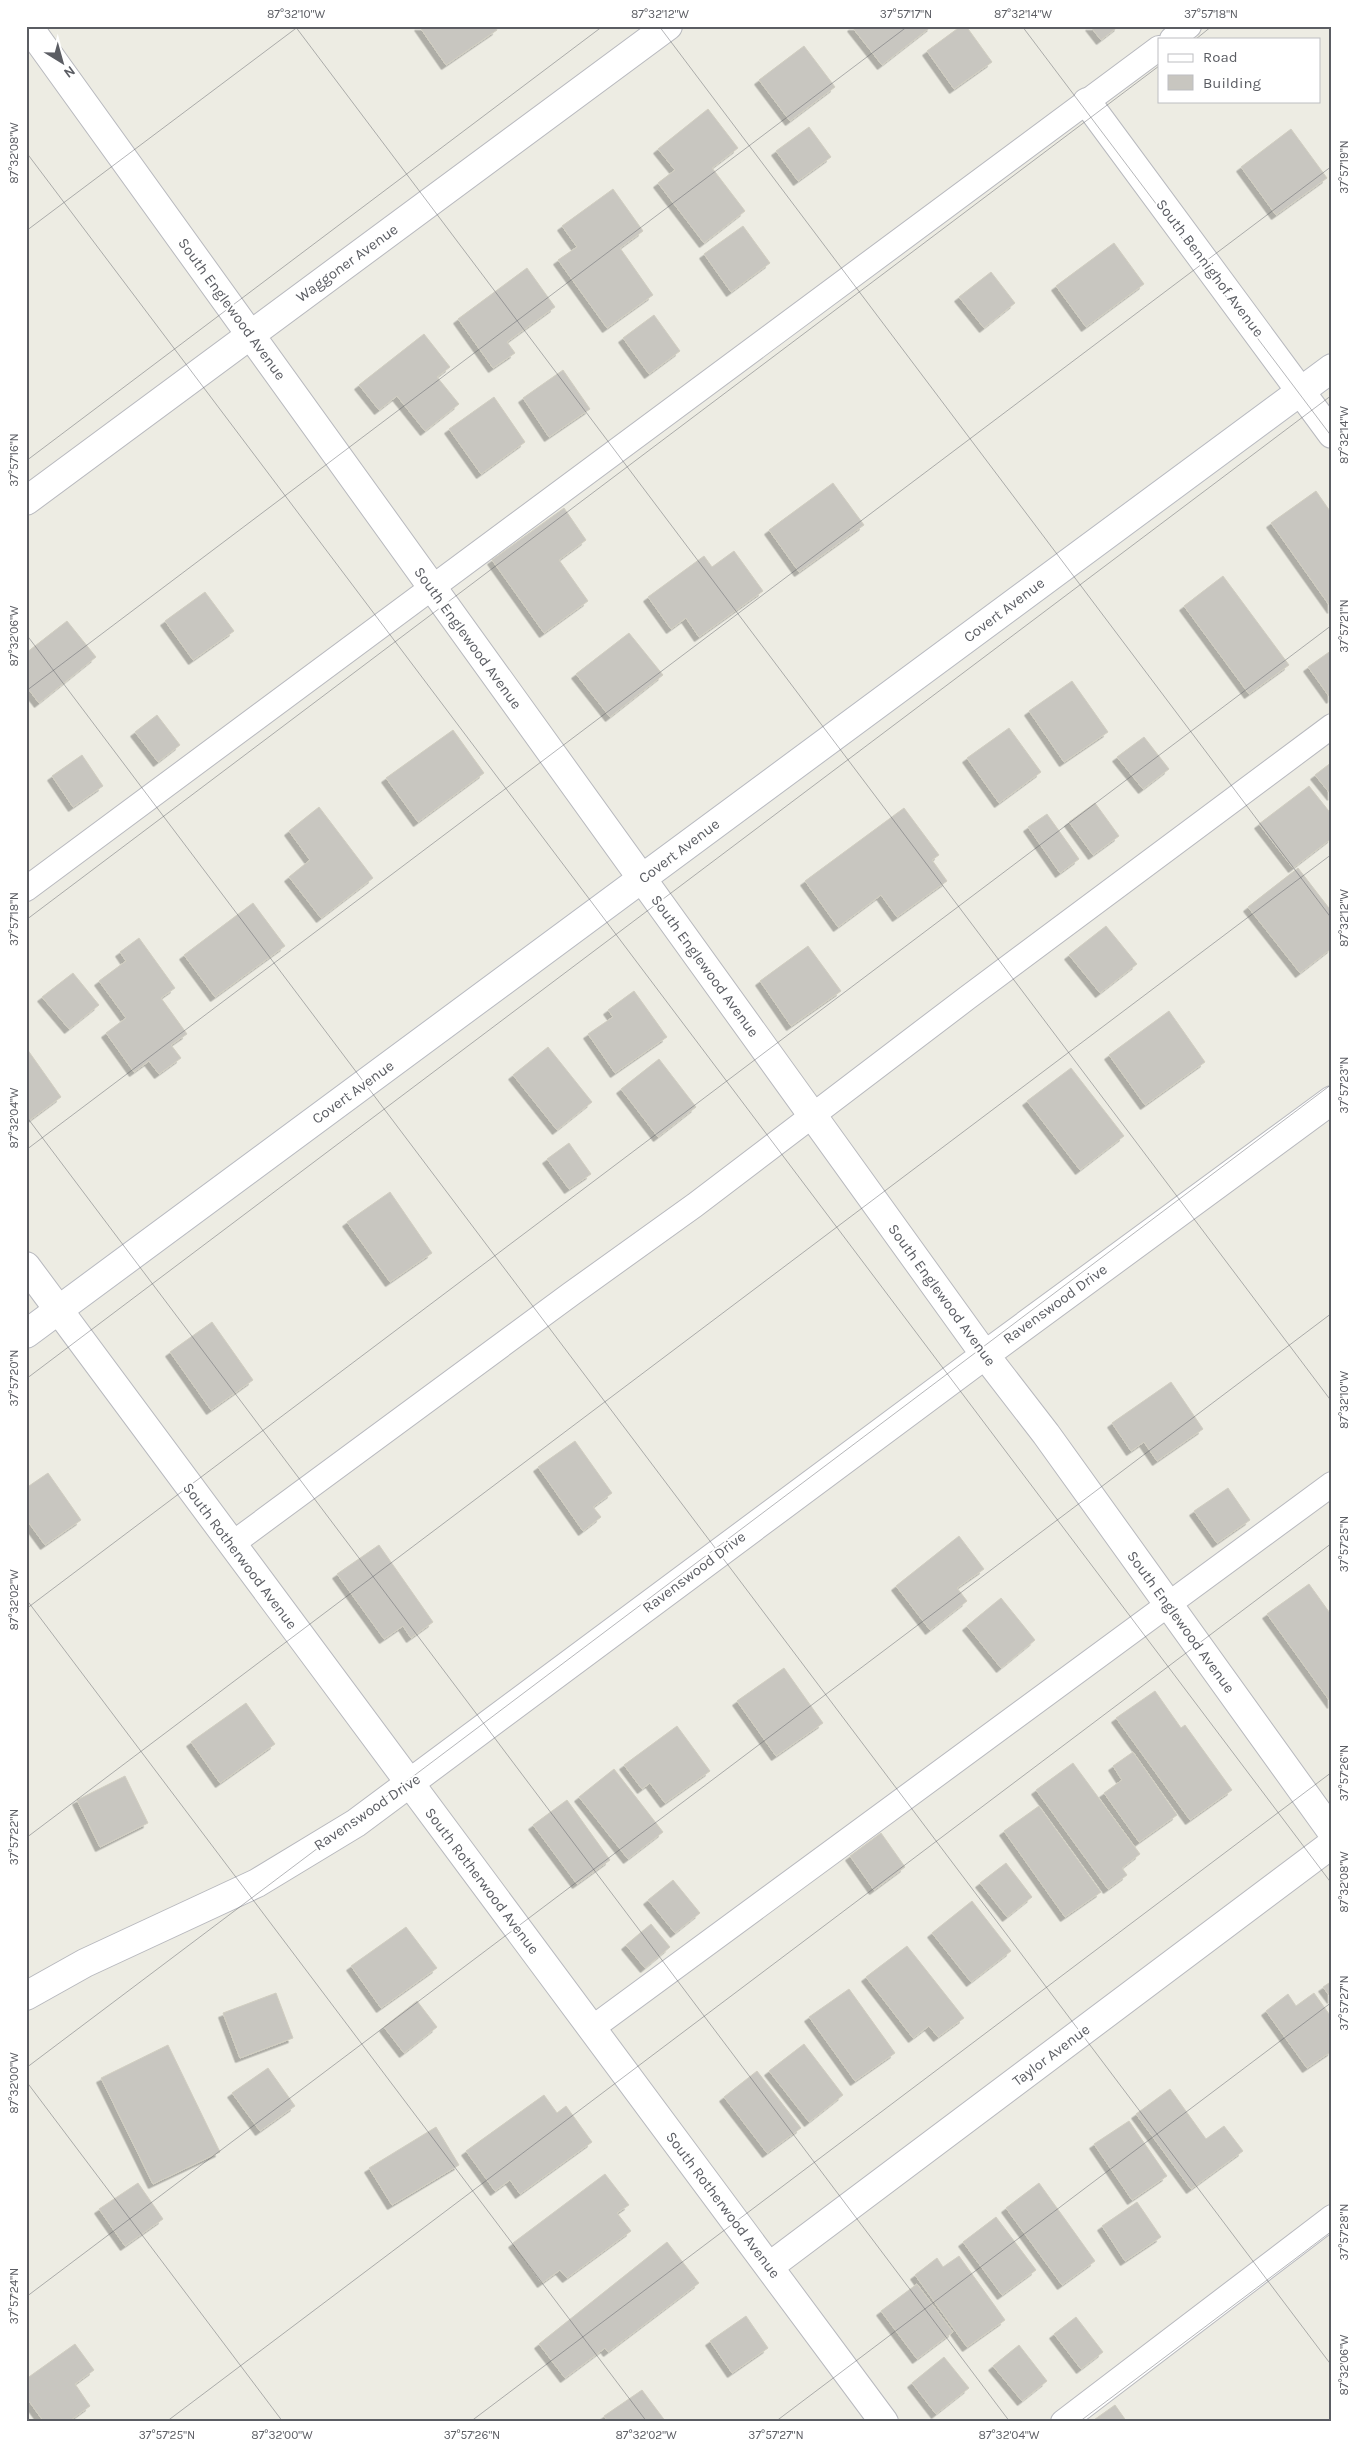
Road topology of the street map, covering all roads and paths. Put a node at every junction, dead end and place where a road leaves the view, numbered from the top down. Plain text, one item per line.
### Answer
1 (28, 26) edge
2 (668, 26) edge
3 (1189, 26) edge
4 (1173, 38) edge
5 (1158, 49) edge
6 (1087, 102) junction
7 (250, 334) junction
8 (1332, 368) edge
9 (1301, 390) junction
10 (1332, 434) edge
11 (26, 500) edge
12 (432, 588) junction
13 (1332, 726) edge
14 (642, 878) junction
15 (26, 889) edge
16 (1332, 1100) edge
17 (814, 1116) junction
18 (26, 1266) edge
19 (57, 1311) junction
20 (26, 1334) edge
21 (985, 1355) junction
22 (1332, 1484) edge
23 (232, 1544) junction
24 (1168, 1605) junction
25 (410, 1784) junction
26 (1332, 1832) edge
27 (1332, 1844) edge
28 (26, 1996) edge
29 (591, 2029) junction
30 (1332, 2217) edge
31 (770, 2266) junction
32 (884, 2422) edge
33 (1063, 2422) edge

1 - 7 street, South Englewood Avenue
2 - 7 street, Waggoner Avenue
3 - 4 lane
5 - 6 lane
6 - 9 street, South Bennighof Avenue
6 - 12 lane
7 - 11 street, Waggoner Avenue
7 - 12 street, South Englewood Avenue
8 - 9 street, Covert Avenue
9 - 10 street, South Bennighof Avenue
9 - 14 street, Covert Avenue
12 - 14 street, South Englewood Avenue
12 - 15 lane
13 - 17 lane
14 - 17 street, South Englewood Avenue
14 - 19 street, Covert Avenue
16 - 21 street, Ravenswood Drive
17 - 21 street, South Englewood Avenue
17 - 23 lane
18 - 19 street, South Rotherwood Avenue
19 - 20 street, Covert Avenue
19 - 23 street, South Rotherwood Avenue
21 - 24 street, South Englewood Avenue
21 - 25 street, Ravenswood Drive
22 - 24 lane
23 - 25 street, South Rotherwood Avenue
24 - 26 street, South Englewood Avenue
24 - 29 lane
25 - 28 street, Ravenswood Drive
25 - 29 street, South Rotherwood Avenue
27 - 31 street, Taylor Avenue
29 - 31 street, South Rotherwood Avenue
30 - 33 lane
31 - 32 street, South Rotherwood Avenue

